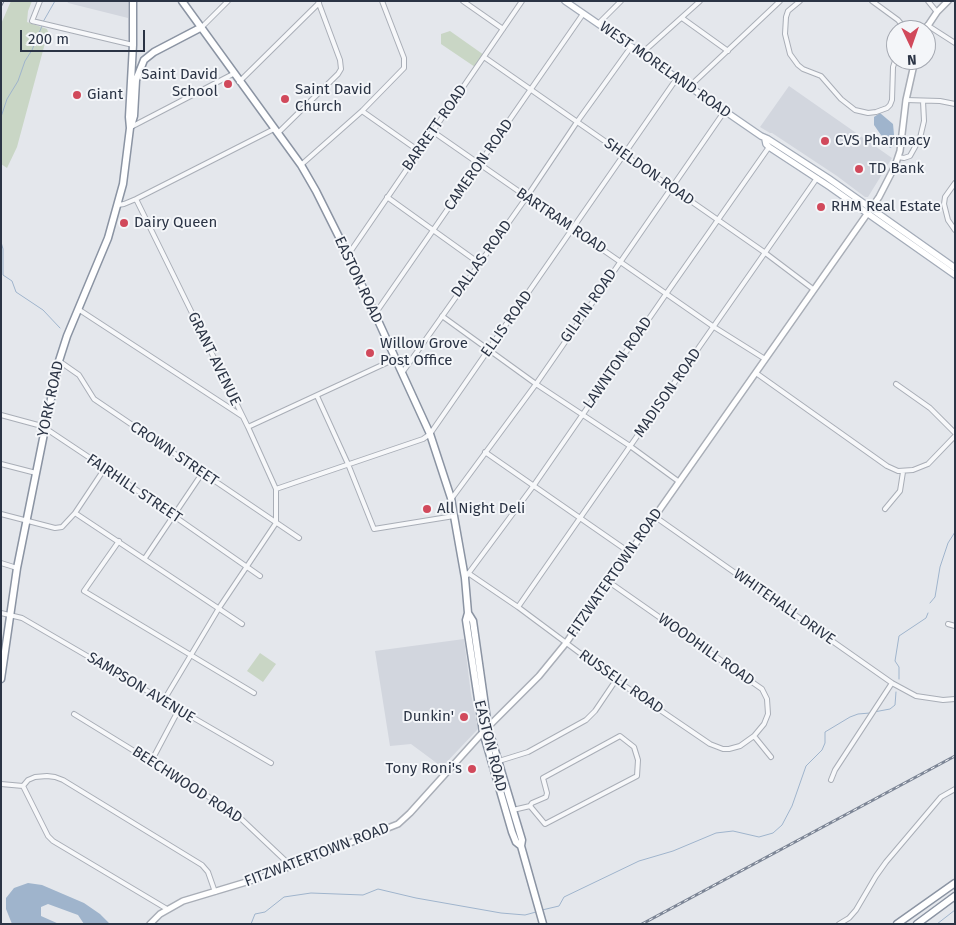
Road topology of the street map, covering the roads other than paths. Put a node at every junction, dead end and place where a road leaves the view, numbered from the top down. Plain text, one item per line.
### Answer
1 (40, 1) edge
2 (133, 1) edge
3 (181, 1) edge
4 (228, 1) edge
5 (382, 1) edge
6 (463, 1) edge
7 (522, 1) edge
8 (565, 1) edge
9 (621, 1) edge
10 (700, 1) edge
11 (780, 1) edge
12 (800, 1) edge
13 (872, 1) edge
14 (928, 1) edge
15 (948, 1) edge
16 (318, 2) edge
17 (937, 12) junction
18 (583, 14) junction
19 (682, 18) junction
20 (898, 20) edge
21 (931, 20) edge
22 (598, 24) junction
23 (200, 28) junction
24 (503, 29) junction
25 (936, 33) edge
26 (955, 43) edge
27 (133, 45) junction
28 (631, 46) junction
29 (728, 51) junction
30 (642, 54) junction
31 (484, 57) junction
32 (893, 70) edge
33 (911, 70) edge
34 (233, 74) junction
35 (677, 78) junction
36 (239, 82) junction
37 (689, 88) junction
38 (531, 90) junction
39 (906, 100) junction
40 (923, 101) junction
41 (955, 104) edge
42 (362, 111) junction
43 (724, 112) junction
44 (577, 122) junction
45 (130, 128) junction
46 (275, 131) junction
47 (432, 131) junction
48 (764, 139) junction
49 (770, 147) junction
50 (418, 151) junction
51 (624, 154) junction
52 (898, 157) junction
53 (300, 165) junction
54 (480, 165) junction
55 (817, 178) junction
56 (955, 184) edge
57 (671, 187) junction
58 (387, 197) junction
59 (526, 198) junction
60 (136, 200) junction
61 (118, 205) junction
62 (869, 211) junction
63 (718, 220) junction
64 (574, 228) junction
65 (955, 230) edge
66 (433, 231) junction
67 (764, 252) junction
68 (348, 255) junction
69 (620, 262) junction
70 (479, 263) junction
71 (955, 268) edge
72 (955, 276) edge
73 (813, 289) junction
74 (666, 294) junction
75 (78, 309) junction
76 (374, 314) junction
77 (442, 316) junction
78 (714, 327) junction
79 (488, 349) junction
80 (395, 359) junction
81 (765, 359) junction
82 (59, 361) junction
83 (402, 373) junction
84 (756, 373) junction
85 (536, 384) junction
86 (896, 384) dead end
87 (318, 396) junction
88 (1, 415) edge
89 (582, 415) junction
90 (243, 417) junction
91 (248, 427) junction
92 (45, 428) junction
93 (430, 434) junction
94 (955, 435) edge
95 (630, 446) junction
96 (486, 452) junction
97 (1, 464) edge
98 (348, 464) junction
99 (105, 468) junction
100 (203, 472) junction
101 (903, 472) junction
102 (36, 473) junction
103 (678, 481) junction
104 (534, 485) junction
105 (276, 488) junction
106 (451, 498) junction
107 (884, 509) dead end
108 (75, 513) junction
109 (1, 514) edge
110 (174, 516) junction
111 (454, 516) junction
112 (654, 516) junction
113 (580, 518) junction
114 (27, 521) junction
115 (276, 523) junction
116 (299, 538) dead end
117 (119, 541) junction
118 (629, 552) junction
119 (145, 558) junction
120 (1, 563) edge
121 (247, 566) junction
122 (17, 568) junction
123 (260, 576) dead end
124 (467, 576) junction
125 (609, 582) junction
126 (518, 607) junction
127 (219, 608) junction
128 (1, 613) edge
129 (10, 615) junction
130 (242, 624) dead end
131 (948, 624) dead end
132 (955, 626) edge
133 (566, 643) junction
134 (190, 654) junction
135 (1, 679) edge
136 (616, 680) junction
137 (892, 683) junction
138 (254, 692) dead end
139 (955, 699) edge
140 (164, 700) junction
141 (178, 711) junction
142 (74, 714) dead end
143 (486, 729) junction
144 (754, 736) junction
145 (771, 757) dead end
146 (152, 760) junction
147 (499, 761) junction
148 (271, 763) dead end
149 (831, 780) dead end
150 (1, 784) edge
151 (24, 786) junction
152 (955, 789) edge
153 (530, 806) junction
154 (513, 810) junction
155 (521, 846) junction
156 (291, 866) junction
157 (955, 883) edge
158 (215, 892) junction
159 (955, 896) edge
160 (167, 909) junction
161 (150, 924) edge
162 (543, 924) edge
163 (839, 924) edge
164 (897, 924) edge
165 (917, 924) edge

1 - 27 street
2 - 27 highway, YORK ROAD
3 - 23 highway, EASTON ROAD
4 - 23 street
5 - 42 street
6 - 24 street
7 - 24 street, BARRETT ROAD
8 - 18 main road, WEST MORELAND ROAD
9 - 22 street
10 - 19 street
11 - 29 street
12 - 32 street
13 - 20 street
14 - 17 street
15 - 17 street
16 - 36 street
16 - 46 street
17 - 21 street
18 - 22 main road, WEST MORELAND ROAD
18 - 38 street, CAMERON ROAD
19 - 29 street
19 - 30 street
22 - 28 main road, WEST MORELAND ROAD
23 - 34 highway, EASTON ROAD
23 - 45 highway, YORK ROAD
24 - 31 street, BARRETT ROAD
25 - 26 street
27 - 45 highway, YORK ROAD
28 - 30 main road, WEST MORELAND ROAD
28 - 44 street, DALLAS ROAD
29 - 37 street
30 - 35 main road, WEST MORELAND ROAD
31 - 38 street, SHELDON ROAD
31 - 47 street, BARRETT ROAD
33 - 39 street, FITZWATERTOWN ROAD
34 - 36 highway, EASTON ROAD
34 - 45 street
35 - 37 main road, WEST MORELAND ROAD
35 - 51 street, ELLIS ROAD
36 - 46 highway, EASTON ROAD
37 - 43 main road, WEST MORELAND ROAD
38 - 44 street, SHELDON ROAD
38 - 54 street, CAMERON ROAD
39 - 40 street
39 - 52 street, FITZWATERTOWN ROAD
40 - 41 street
40 - 52 street
42 - 50 street
42 - 53 street
43 - 48 main road, WEST MORELAND ROAD
43 - 57 street, GILPIN ROAD
44 - 51 street, SHELDON ROAD
44 - 59 street, DALLAS ROAD
45 - 61 highway, YORK ROAD
46 - 53 highway, EASTON ROAD
46 - 60 street
47 - 50 street, BARRETT ROAD
47 - 54 street, BARTRAM ROAD
48 - 49 main road, WEST MORELAND ROAD
48 - 62 main road, WEST MORELAND ROAD
49 - 55 main road, WEST MORELAND ROAD
49 - 63 street, LAWNTON ROAD
50 - 58 street, BARRETT ROAD
51 - 57 street, SHELDON ROAD
51 - 64 street, ELLIS ROAD
52 - 62 street, FITZWATERTOWN ROAD
53 - 68 highway, EASTON ROAD
54 - 59 street, BARTRAM ROAD
54 - 66 street, CAMERON ROAD
55 - 62 main road, WEST MORELAND ROAD
55 - 67 street, MADISON ROAD
56 - 65 street
57 - 63 street, SHELDON ROAD
57 - 69 street, GILPIN ROAD
58 - 66 street
58 - 68 street, BARRETT ROAD
59 - 64 street, BARTRAM ROAD
59 - 70 street, DALLAS ROAD
60 - 61 street
60 - 90 street, GRANT AVENUE
61 - 75 highway, YORK ROAD
62 - 71 main road, WEST MORELAND ROAD
62 - 72 main road, WEST MORELAND ROAD
62 - 73 street, FITZWATERTOWN ROAD
63 - 67 street, SHELDON ROAD
63 - 74 street, LAWNTON ROAD
64 - 69 street, BARTRAM ROAD
64 - 79 street, ELLIS ROAD
66 - 70 street
66 - 76 street, CAMERON ROAD
67 - 73 street, SHELDON ROAD
67 - 78 street, MADISON ROAD
68 - 76 highway, EASTON ROAD
69 - 74 street, BARTRAM ROAD
69 - 85 street, GILPIN ROAD
70 - 77 street, DALLAS ROAD
73 - 81 street, FITZWATERTOWN ROAD
74 - 78 street, BARTRAM ROAD
74 - 89 street, LAWNTON ROAD
75 - 82 highway, YORK ROAD
75 - 90 street
76 - 80 highway, EASTON ROAD
77 - 79 street
77 - 83 street, DALLAS ROAD
78 - 81 street, BARTRAM ROAD
78 - 95 street, MADISON ROAD
79 - 85 street
79 - 93 street, ELLIS ROAD
80 - 83 highway, EASTON ROAD
80 - 87 street
81 - 84 street, FITZWATERTOWN ROAD
82 - 92 highway, YORK ROAD
82 - 100 street, CROWN STREET
83 - 93 highway, EASTON ROAD
84 - 101 street
84 - 103 street, FITZWATERTOWN ROAD
85 - 89 street
85 - 96 street, GILPIN ROAD
86 - 94 street
87 - 91 street
87 - 98 street
88 - 92 street, FAIRHILL STREET
89 - 95 street
89 - 104 street, LAWNTON ROAD
90 - 91 street, GRANT AVENUE
91 - 105 street, GRANT AVENUE
92 - 99 street, FAIRHILL STREET
92 - 102 highway, YORK ROAD
93 - 98 street
93 - 106 highway, EASTON ROAD
94 - 101 street
95 - 103 street
95 - 113 street, MADISON ROAD
96 - 104 street
96 - 106 street, GILPIN ROAD
97 - 102 street
98 - 105 street
98 - 111 street
99 - 108 street
99 - 110 street, FAIRHILL STREET
100 - 110 street
100 - 115 street, CROWN STREET
101 - 107 street
102 - 114 highway, YORK ROAD
103 - 112 street, FITZWATERTOWN ROAD
104 - 113 street
104 - 124 street, LAWNTON ROAD
105 - 115 street, GRANT AVENUE
106 - 111 highway, EASTON ROAD
108 - 114 street
108 - 117 street
109 - 114 street
110 - 119 street
110 - 121 street, FAIRHILL STREET
111 - 124 highway, EASTON ROAD
112 - 118 street, FITZWATERTOWN ROAD
112 - 137 street, WHITEHALL DRIVE
113 - 118 street
113 - 126 street, MADISON ROAD
114 - 122 highway, YORK ROAD
115 - 116 street, CROWN STREET
115 - 121 street
117 - 119 street
117 - 134 street
118 - 125 street, FITZWATERTOWN ROAD
119 - 127 street
120 - 122 street
121 - 123 street, FAIRHILL STREET
121 - 127 street
122 - 129 highway, YORK ROAD
124 - 126 street, RUSSELL ROAD
124 - 143 highway, EASTON ROAD
125 - 133 street, FITZWATERTOWN ROAD
125 - 144 street, WOODHILL ROAD
126 - 133 street, RUSSELL ROAD
127 - 130 street
127 - 134 street
128 - 129 street, SAMPSON AVENUE
129 - 135 highway, YORK ROAD
129 - 140 street, SAMPSON AVENUE
131 - 132 street
133 - 136 street, RUSSELL ROAD
133 - 143 street, FITZWATERTOWN ROAD
134 - 138 street
134 - 140 street
136 - 144 street, RUSSELL ROAD
136 - 147 street
137 - 139 street, WHITEHALL DRIVE
137 - 149 street
140 - 141 street, SAMPSON AVENUE
141 - 146 street
141 - 148 street, SAMPSON AVENUE
142 - 146 street, BEECHWOOD ROAD
143 - 147 highway, EASTON ROAD
143 - 155 highway, EASTON ROAD
143 - 156 street, FITZWATERTOWN ROAD
144 - 145 street
146 - 156 street, BEECHWOOD ROAD
147 - 154 highway, EASTON ROAD
150 - 151 street
151 - 158 street
151 - 160 street
152 - 163 street
153 - 153 street
153 - 154 street
154 - 155 highway, EASTON ROAD
155 - 162 highway, EASTON ROAD
156 - 158 street, FITZWATERTOWN ROAD
157 - 164 highway
158 - 160 street, FITZWATERTOWN ROAD
159 - 165 highway
160 - 161 street, FITZWATERTOWN ROAD

